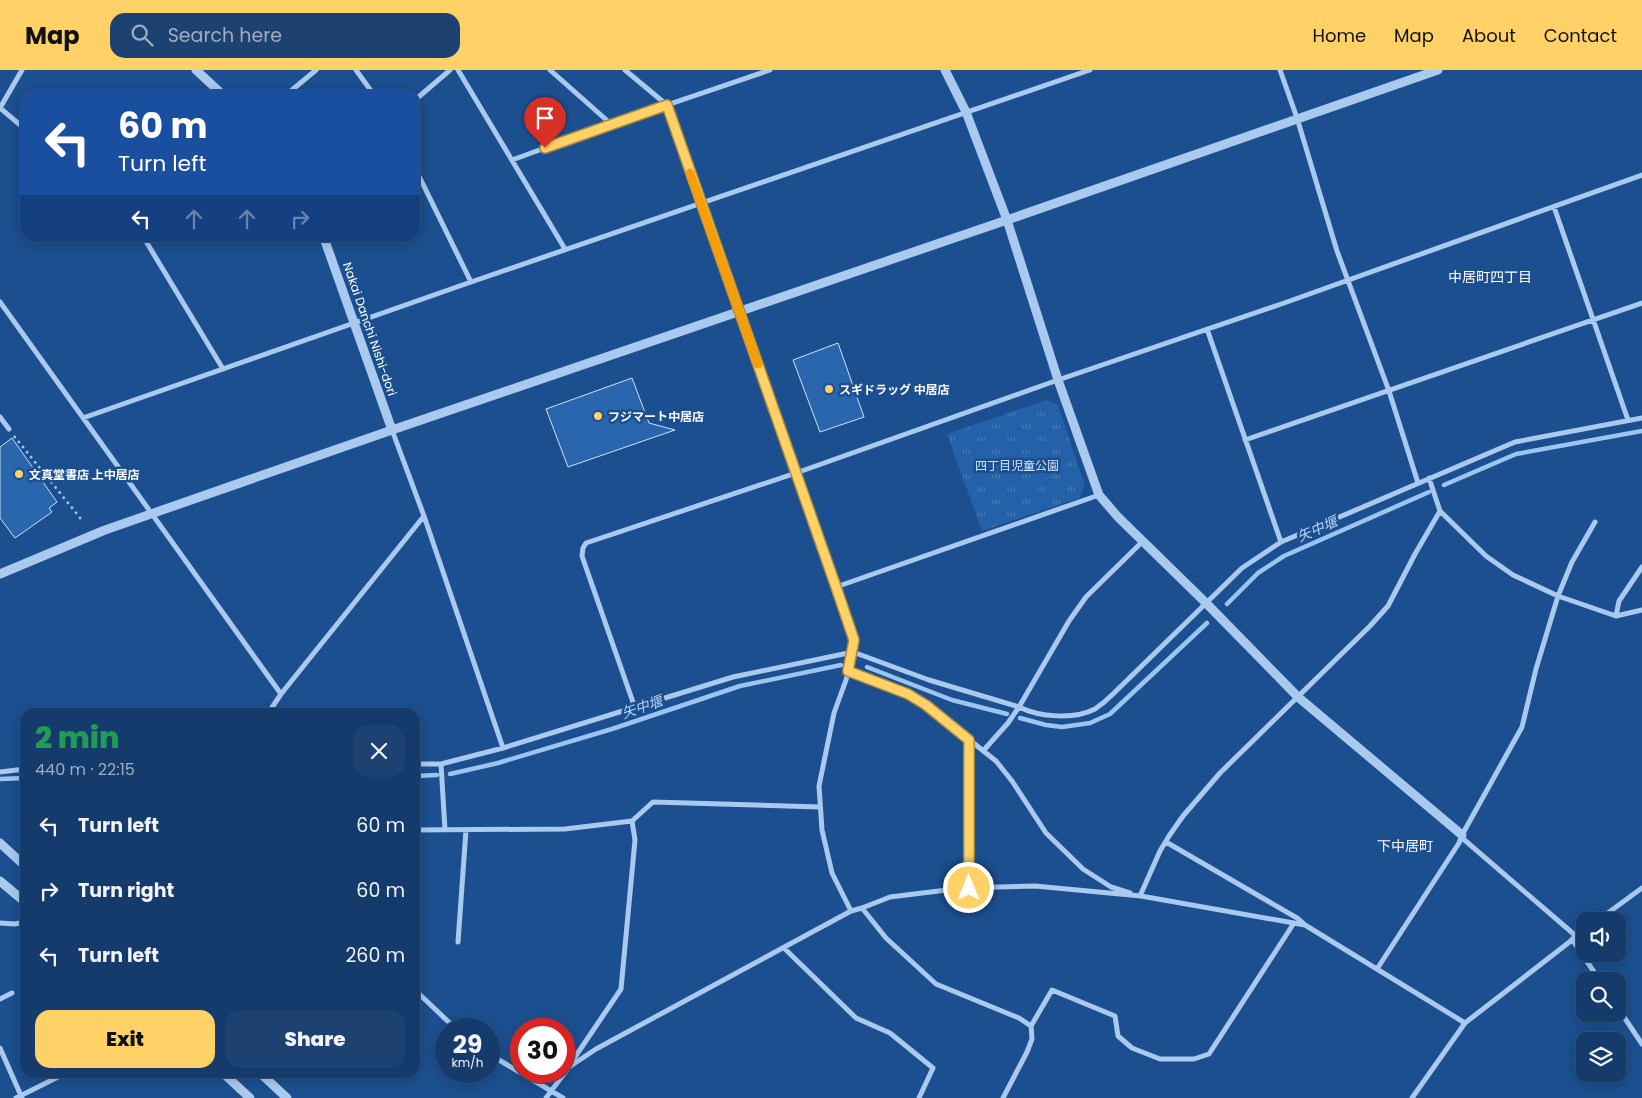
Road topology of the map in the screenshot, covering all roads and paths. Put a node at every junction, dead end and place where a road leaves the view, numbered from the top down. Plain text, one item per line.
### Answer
1 (22, 70) edge
2 (196, 70) edge
3 (316, 70) edge
4 (356, 70) edge
5 (450, 70) edge
6 (458, 70) edge
7 (550, 70) edge
8 (625, 70) edge
9 (770, 70) edge
10 (945, 70) edge
11 (1090, 70) edge
12 (1280, 70) edge
13 (1438, 70) edge
14 (1076, 72) edge
15 (217, 90) edge
16 (292, 90) edge
17 (370, 90) edge
18 (420, 96) edge
19 (667, 105) junction
20 (0, 108) edge
21 (966, 112) junction
22 (1297, 118) junction
23 (610, 124) junction
24 (20, 125) edge
25 (512, 160) junction
26 (1642, 176) edge
27 (420, 178) edge
28 (700, 203) junction
29 (1554, 207) junction
30 (1007, 220) junction
31 (146, 242) edge
32 (325, 242) edge
33 (566, 249) junction
34 (1347, 281) junction
35 (471, 282) junction
36 (0, 302) edge
37 (1642, 303) edge
38 (739, 312) junction
39 (1595, 320) junction
40 (355, 323) junction
41 (1207, 329) junction
42 (223, 369) junction
43 (1058, 380) junction
44 (1389, 390) junction
45 (0, 417) edge
46 (83, 418) junction
47 (1642, 418) edge
48 (1628, 420) junction
49 (9, 429) joint
50 (392, 430) junction
51 (1245, 440) junction
52 (796, 473) junction
53 (1429, 478) junction
54 (1418, 482) junction
55 (1099, 494) junction
56 (1440, 511) junction
57 (152, 514) junction
58 (424, 516) junction
59 (81, 519) dead end
60 (1595, 522) dead end
61 (1143, 542) junction
62 (1281, 542) junction
63 (1642, 567) edge
64 (0, 574) edge
65 (836, 587) junction
66 (1558, 596) junction
67 (1207, 604) junction
68 (1642, 610) edge
69 (1616, 616) junction
70 (853, 652) junction
71 (848, 671) junction
72 (281, 694) junction
73 (1298, 697) junction
74 (1019, 707) junction
75 (272, 708) edge
76 (636, 708) junction
77 (969, 740) junction
78 (503, 748) junction
79 (984, 751) junction
80 (420, 764) edge
81 (441, 764) junction
82 (20, 770) edge
83 (0, 772) edge
84 (820, 807) junction
85 (632, 821) junction
86 (420, 830) edge
87 (445, 830) junction
88 (466, 830) junction
89 (1462, 836) junction
90 (1166, 842) junction
91 (0, 843) edge
92 (20, 861) edge
93 (0, 881) edge
94 (969, 888) junction
95 (1642, 888) edge
96 (1141, 896) junction
97 (20, 898) edge
98 (862, 908) junction
99 (851, 911) junction
100 (1609, 912) edge
101 (0, 923) edge
102 (20, 923) edge
103 (1294, 923) junction
104 (1304, 925) junction
105 (1574, 938) junction
106 (458, 942) dead end
107 (784, 948) junction
108 (1378, 969) junction
109 (1595, 972) edge
110 (12, 992) dead end
111 (420, 995) edge
112 (0, 999) edge
113 (444, 1018) edge
114 (1626, 1020) edge
115 (1465, 1023) junction
116 (1030, 1026) junction
117 (1642, 1044) edge
118 (0, 1048) edge
119 (575, 1057) edge
120 (500, 1061) edge
121 (575, 1062) edge
122 (56, 1078) edge
123 (228, 1078) edge
124 (265, 1078) edge
125 (557, 1083) edge
126 (551, 1091) junction
127 (19, 1097) edge
128 (250, 1098) edge
129 (287, 1098) edge
130 (546, 1098) edge
131 (563, 1098) edge
132 (919, 1098) edge
133 (1003, 1098) edge
134 (1412, 1098) edge

1 - 20 street
2 - 15 street
3 - 16 street
4 - 17 street
5 - 18 street
6 - 25 street
7 - 23 street
8 - 19 street
9 - 19 street
10 - 21 street
11 - 14 street
12 - 22 street
13 - 22 street
14 - 21 street
19 - 23 street
19 - 28 street
20 - 24 street
21 - 28 street
21 - 30 street
22 - 30 street
22 - 34 street
23 - 25 street
25 - 33 street
26 - 29 street
27 - 35 street
28 - 33 street
28 - 38 street
29 - 34 street
29 - 39 street
30 - 38 street
30 - 43 street
31 - 42 street
32 - 40 street, Nakai Danchi Nishi-dori
33 - 35 street
34 - 41 street
34 - 44 street
35 - 40 street
36 - 46 street
37 - 39 street
38 - 50 street
38 - 52 street
39 - 44 street
39 - 48 street
40 - 42 street
40 - 50 street, Nakai Danchi Nishi-dori
41 - 43 street
41 - 51 street
42 - 46 street
43 - 52 street
43 - 55 street
44 - 51 street
44 - 54 street
45 - 49 street
46 - 57 street
47 - 48 street
48 - 53 street
49 - 59 path
50 - 57 street
50 - 58 street
51 - 62 street
52 - 65 street
52 - 76 street
53 - 54 street
53 - 56 street
54 - 62 street
55 - 61 street
55 - 65 street
56 - 66 street
56 - 73 street
57 - 64 street
57 - 72 street
58 - 72 street
58 - 78 street
60 - 66 street
61 - 67 street
61 - 74 street
62 - 67 street
63 - 69 street
65 - 70 street
66 - 69 street
66 - 89 street
67 - 73 street
67 - 74 street
68 - 69 street
70 - 71 street
70 - 74 street
70 - 76 street
71 - 77 street
71 - 84 street
72 - 75 street
73 - 89 street
73 - 90 street
74 - 79 street
76 - 78 street
77 - 79 street
77 - 94 street
78 - 81 street
79 - 96 street
80 - 81 street
81 - 87 street
82 - 83 street
84 - 85 street
84 - 99 street
85 - 88 street
85 - 119 street
86 - 87 street
87 - 88 street
88 - 106 street
89 - 105 street
89 - 108 street
90 - 96 street
90 - 104 street
91 - 92 street
93 - 97 street
94 - 96 street
94 - 98 street
95 - 100 street
96 - 103 street
98 - 99 street
98 - 116 street
99 - 107 street
101 - 102 street
103 - 104 street
103 - 116 street
104 - 108 street
105 - 109 street
105 - 115 street
107 - 121 street
107 - 132 street
108 - 115 street
110 - 112 street
111 - 113 street
114 - 117 street
115 - 134 street
116 - 133 street
118 - 127 street
120 - 126 street
122 - 127 street
123 - 128 street
124 - 129 street
125 - 126 street
126 - 130 street
126 - 131 street

